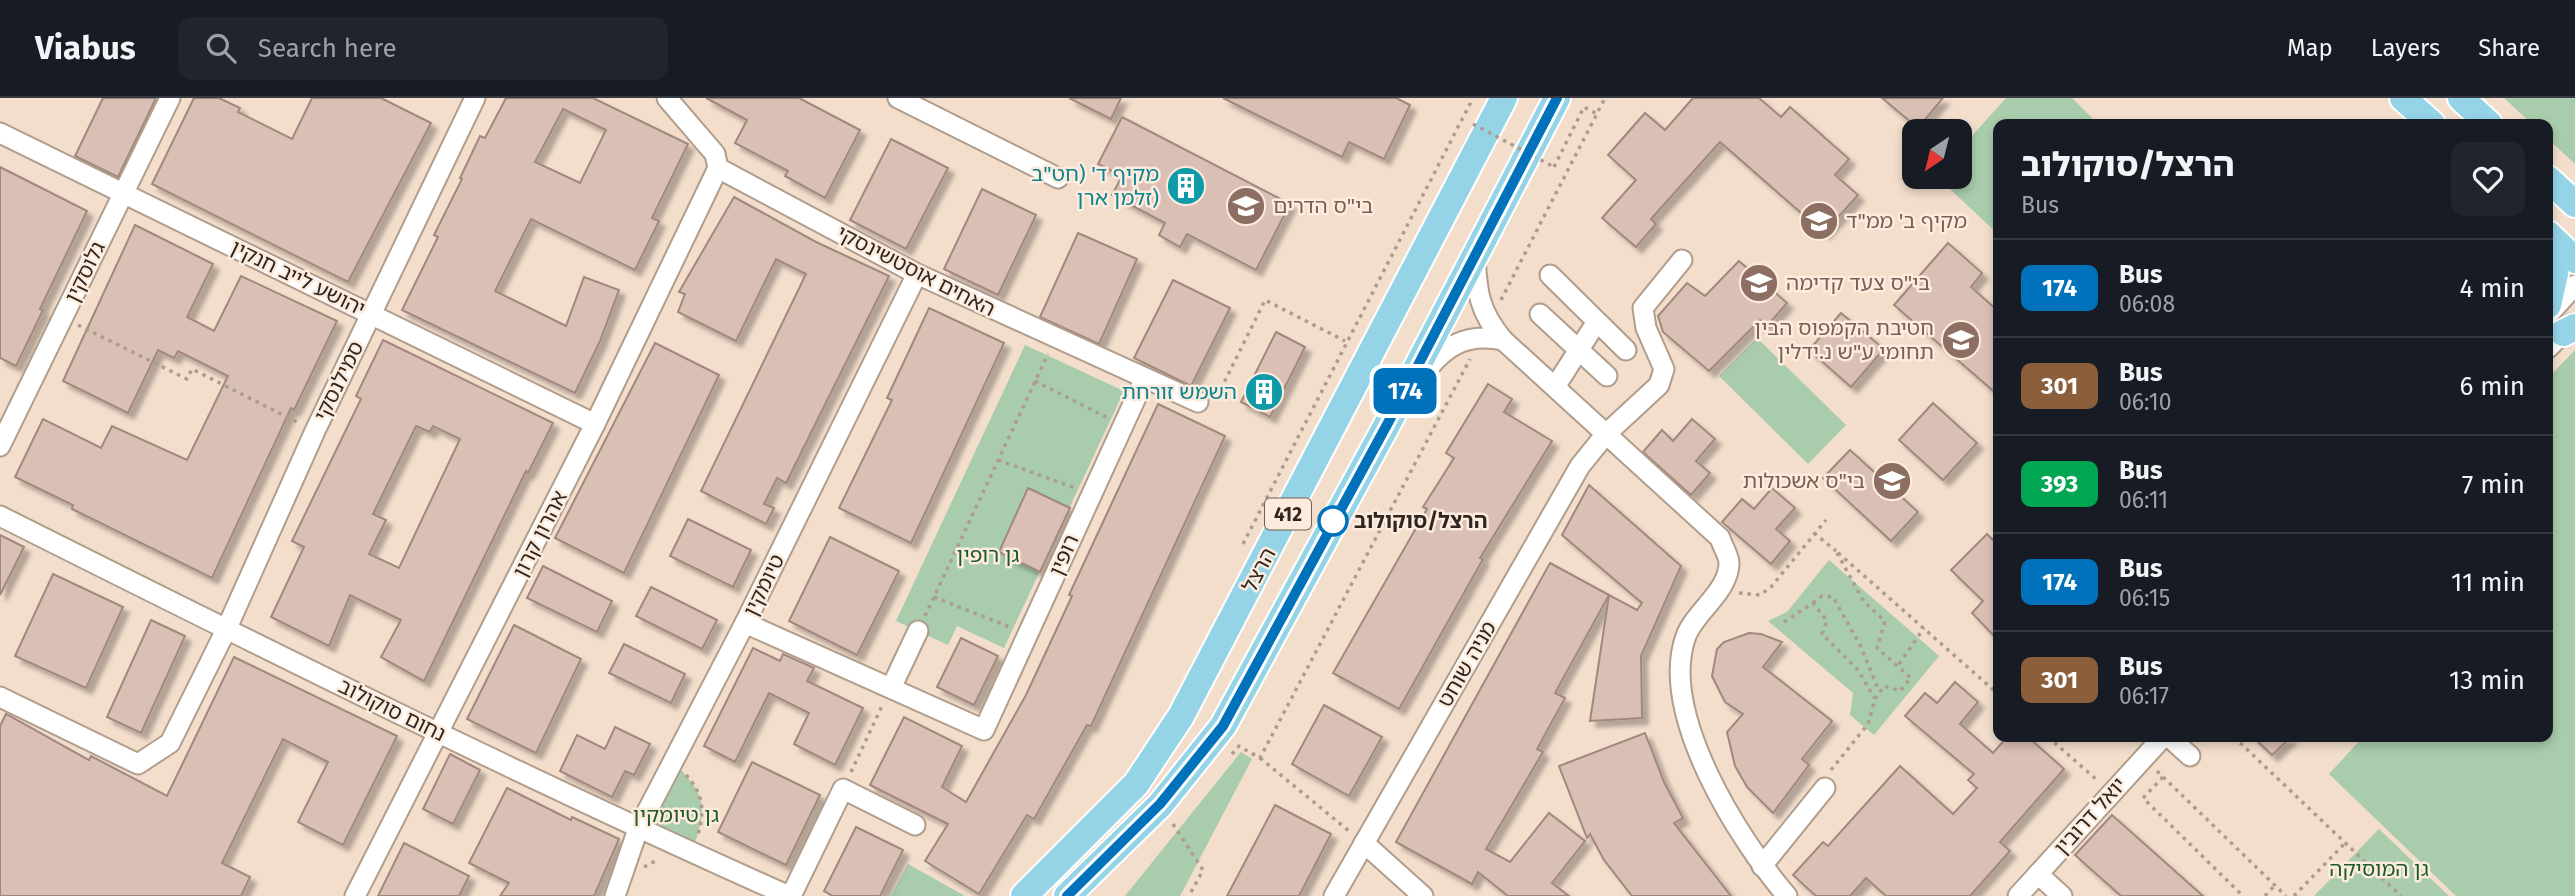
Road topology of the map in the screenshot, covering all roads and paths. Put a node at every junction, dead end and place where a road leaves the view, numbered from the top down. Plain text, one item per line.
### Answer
1 (170, 98) edge
2 (475, 98) edge
3 (667, 98) edge
4 (898, 98) edge
5 (1474, 98) edge
6 (1504, 98) edge
7 (1557, 98) edge
8 (1605, 98) edge
9 (2403, 98) edge
10 (2461, 98) edge
11 (1598, 114) junction
12 (2426, 119) edge
13 (2484, 119) edge
14 (1473, 124) dead end
15 (0, 133) edge
16 (718, 168) junction
17 (1058, 178) dead end
18 (2553, 184) edge
19 (124, 193) junction
20 (2575, 204) edge
21 (2553, 239) edge
22 (1475, 256) junction
23 (1682, 260) dead end
24 (2575, 260) edge
25 (917, 274) junction
26 (1550, 275) dead end
27 (2575, 285) edge
28 (371, 314) junction
29 (1540, 314) dead end
30 (63, 317) junction
31 (1484, 317) junction
32 (1596, 323) junction
33 (2562, 328) edge
34 (1472, 336) junction
35 (1055, 338) junction
36 (1503, 340) junction
37 (1346, 341) junction
38 (1578, 349) junction
39 (1626, 350) dead end
40 (1607, 376) dead end
41 (1144, 380) junction
42 (1035, 381) junction
43 (1555, 387) junction
44 (1198, 402) joint
45 (1099, 414) dead end
46 (1389, 421) junction
47 (595, 424) junction
48 (315, 431) junction
49 (1605, 435) junction
50 (0, 446) edge
51 (998, 460) junction
52 (1054, 481) dead end
53 (0, 516) edge
54 (1826, 520) dead end
55 (1814, 533) junction
56 (1241, 548) dead end
57 (1836, 551) junction
58 (1720, 587) junction
59 (934, 597) junction
60 (1813, 603) junction
61 (1784, 622) dead end
62 (745, 623) junction
63 (1924, 628) junction
64 (226, 630) junction
65 (918, 631) joint
66 (1028, 635) junction
67 (1898, 665) junction
68 (891, 688) junction
69 (1993, 690) edge
70 (1880, 691) junction
71 (0, 697) edge
72 (1875, 699) junction
73 (440, 733) junction
74 (2054, 742) edge
75 (2158, 742) edge
76 (2175, 742) edge
77 (2239, 742) edge
78 (1231, 756) dead end
79 (2190, 756) dead end
80 (1260, 758) junction
81 (2143, 758) junction
82 (673, 761) junction
83 (2163, 777) junction
84 (1825, 788) joint
85 (843, 789) junction
86 (2112, 793) junction
87 (1181, 815) dead end
88 (915, 825) dead end
89 (638, 829) junction
90 (1364, 843) junction
91 (2345, 843) junction
92 (685, 850) junction
93 (1762, 866) junction
94 (2038, 874) junction
95 (2275, 886) junction
96 (617, 889) edge
97 (1076, 892) edge
98 (355, 896) edge
99 (790, 896) edge
100 (1024, 896) edge
101 (1189, 896) edge
102 (1334, 896) edge
103 (1423, 896) edge
104 (1787, 896) edge
105 (2018, 896) edge
106 (2062, 896) edge
107 (2242, 896) edge
108 (2265, 896) edge
109 (2286, 896) edge
110 (2294, 896) edge
111 (2401, 896) edge

1 - 19 street, גלוסקין
2 - 28 street, סמילנסקי
3 - 16 street
4 - 17 street
5 - 37 path
6 - 100 main road, הרצל / 412
7 - 22 main road, הרצל / 412
8 - 11 path
9 - 12 main road
10 - 13 main road
11 - 14 path, bridge
11 - 31 path
15 - 19 street, יהושע לייב חנקין
16 - 25 street, האחים אוסטשינסקי
16 - 47 street, אהרון קרון
18 - 20 main road
19 - 28 street, יהושע לייב חנקין
19 - 30 street, גלוסקין
21 - 24 main road
22 - 31 street
22 - 46 main road, הרצל / 412
23 - 49 street, מניה שוחט
25 - 35 street, האחים אוסטשינסקי
25 - 62 street, טיומקין
26 - 32 street
27 - 33 street
28 - 47 street, יהושע לייב חנקין
28 - 48 street, סמילנסקי
29 - 38 street
30 - 48 path
30 - 50 street, גלוסקין
31 - 36 street
32 - 38 street
32 - 39 street
34 - 36 street
34 - 46 street
34 - 80 path
35 - 41 street, האחים אוסטשינסקי
35 - 42 path
36 - 43 street
37 - 44 path
37 - 56 path
38 - 40 street
38 - 43 street
41 - 44 street, האחים אוסטשינסקי
41 - 66 street, רופין
42 - 45 path
42 - 51 path
43 - 49 street
46 - 97 main road, הרצל / 412
47 - 73 street, אהרון קרון
48 - 64 street, סמילנסקי
49 - 58 street
49 - 90 street, מניה שוחט
51 - 52 path
51 - 59 path
53 - 64 street, נחום סוקולוב
54 - 55 path
55 - 57 path
55 - 58 path
57 - 63 path
57 - 67 path
58 - 93 street
59 - 65 path
59 - 66 path
60 - 61 path
60 - 70 path
60 - 72 path
62 - 68 street
62 - 82 street, טיומקין
63 - 67 path
63 - 69 path
64 - 71 street, סמילנסקי
64 - 73 street, נחום סוקולוב
65 - 68 street
66 - 68 street, רופין
67 - 70 path
68 - 85 path
70 - 72 path
72 - 84 path
73 - 89 street, נחום סוקולוב
73 - 98 street, אהרון קרון
74 - 86 path
75 - 81 street, יואל דרובין
76 - 79 street
77 - 91 path
78 - 80 path
80 - 90 path
81 - 83 path
81 - 86 street, יואל דרובין
82 - 89 street, טיומקין
82 - 92 path
83 - 95 path
83 - 107 path
84 - 93 street
85 - 88 street
85 - 99 street
86 - 94 street, יואל דרובין
87 - 101 path
89 - 92 street, נחום סוקולוב
89 - 96 street, טיומקין
90 - 102 street, מניה שוחט
90 - 103 street
91 - 110 path
91 - 111 path
92 - 96 path
92 - 99 street, נחום סוקולוב
93 - 104 street
94 - 105 street, יואל דרובין
94 - 106 street
95 - 108 path
95 - 109 path

